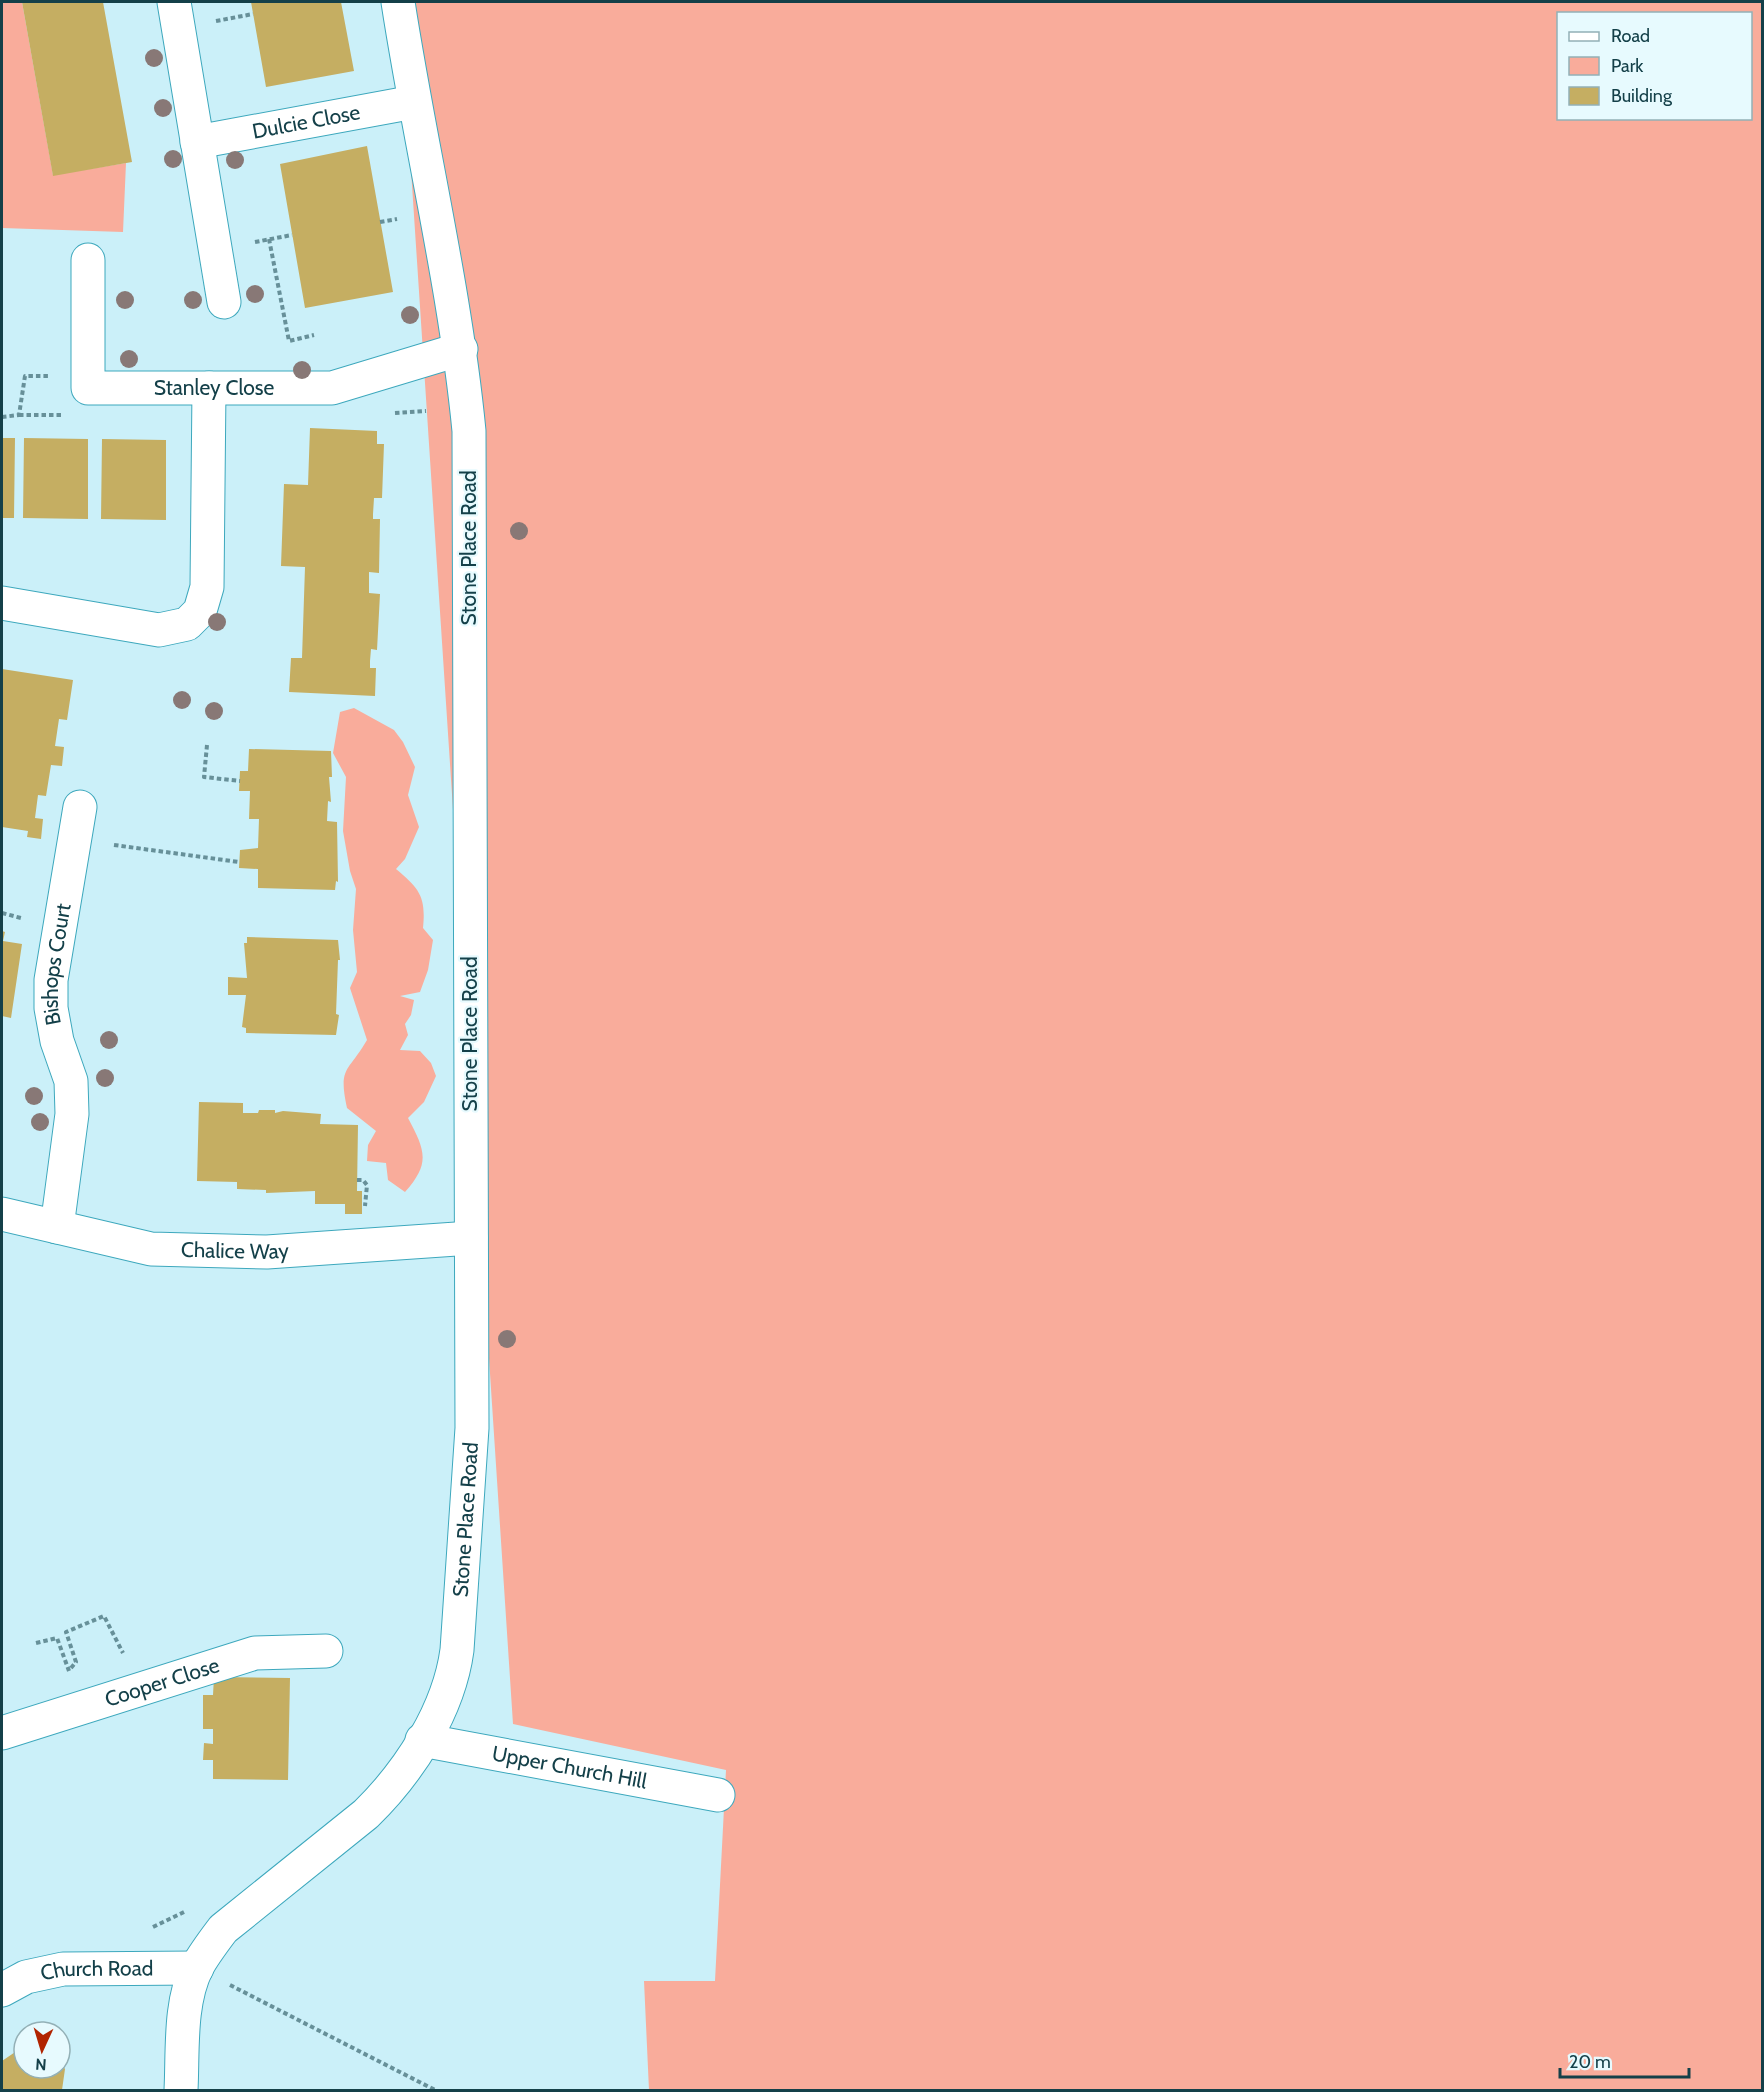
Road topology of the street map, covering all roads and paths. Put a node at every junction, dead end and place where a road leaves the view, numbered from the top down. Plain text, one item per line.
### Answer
1 (174, 2) edge
2 (398, 2) edge
3 (414, 102) junction
4 (197, 142) junction
5 (269, 239) dead end
6 (88, 261) dead end
7 (224, 302) dead end
8 (314, 336) dead end
9 (461, 349) junction
10 (208, 388) junction
11 (2, 603) edge
12 (207, 745) dead end
13 (240, 781) dead end
14 (80, 807) dead end
15 (75, 839) junction
16 (239, 862) dead end
17 (2, 1214) edge
18 (57, 1227) junction
19 (471, 1238) junction
20 (36, 1643) dead end
21 (326, 1651) dead end
22 (81, 1707) junction
23 (2, 1733) edge
24 (422, 1740) junction
25 (718, 1795) dead end
26 (194, 1906) dead end
27 (149, 1929) dead end
28 (197, 1968) junction
29 (2, 1990) edge
30 (181, 2091) edge
31 (435, 2091) edge

1 - 4 street
2 - 3 street, Stone Place Road
3 - 4 street, Dulcie Close
3 - 9 street, Stone Place Road
4 - 7 street
5 - 8 path
6 - 10 street, Stanley Close
9 - 10 street, Stanley Close
9 - 19 street, Stone Place Road
10 - 11 street
12 - 13 path
14 - 15 street, Bishops Court
15 - 16 path
15 - 18 street, Bishops Court
17 - 18 street, Chalice Way
18 - 19 street, Chalice Way
19 - 24 street, Stone Place Road
20 - 22 path
21 - 22 street, Cooper Close
22 - 23 street, Cooper Close
24 - 25 street, Upper Church Hill
24 - 28 street, Stone Place Road
26 - 27 path
28 - 29 street, Church Road
28 - 30 street, Stone Place Road
28 - 31 path

